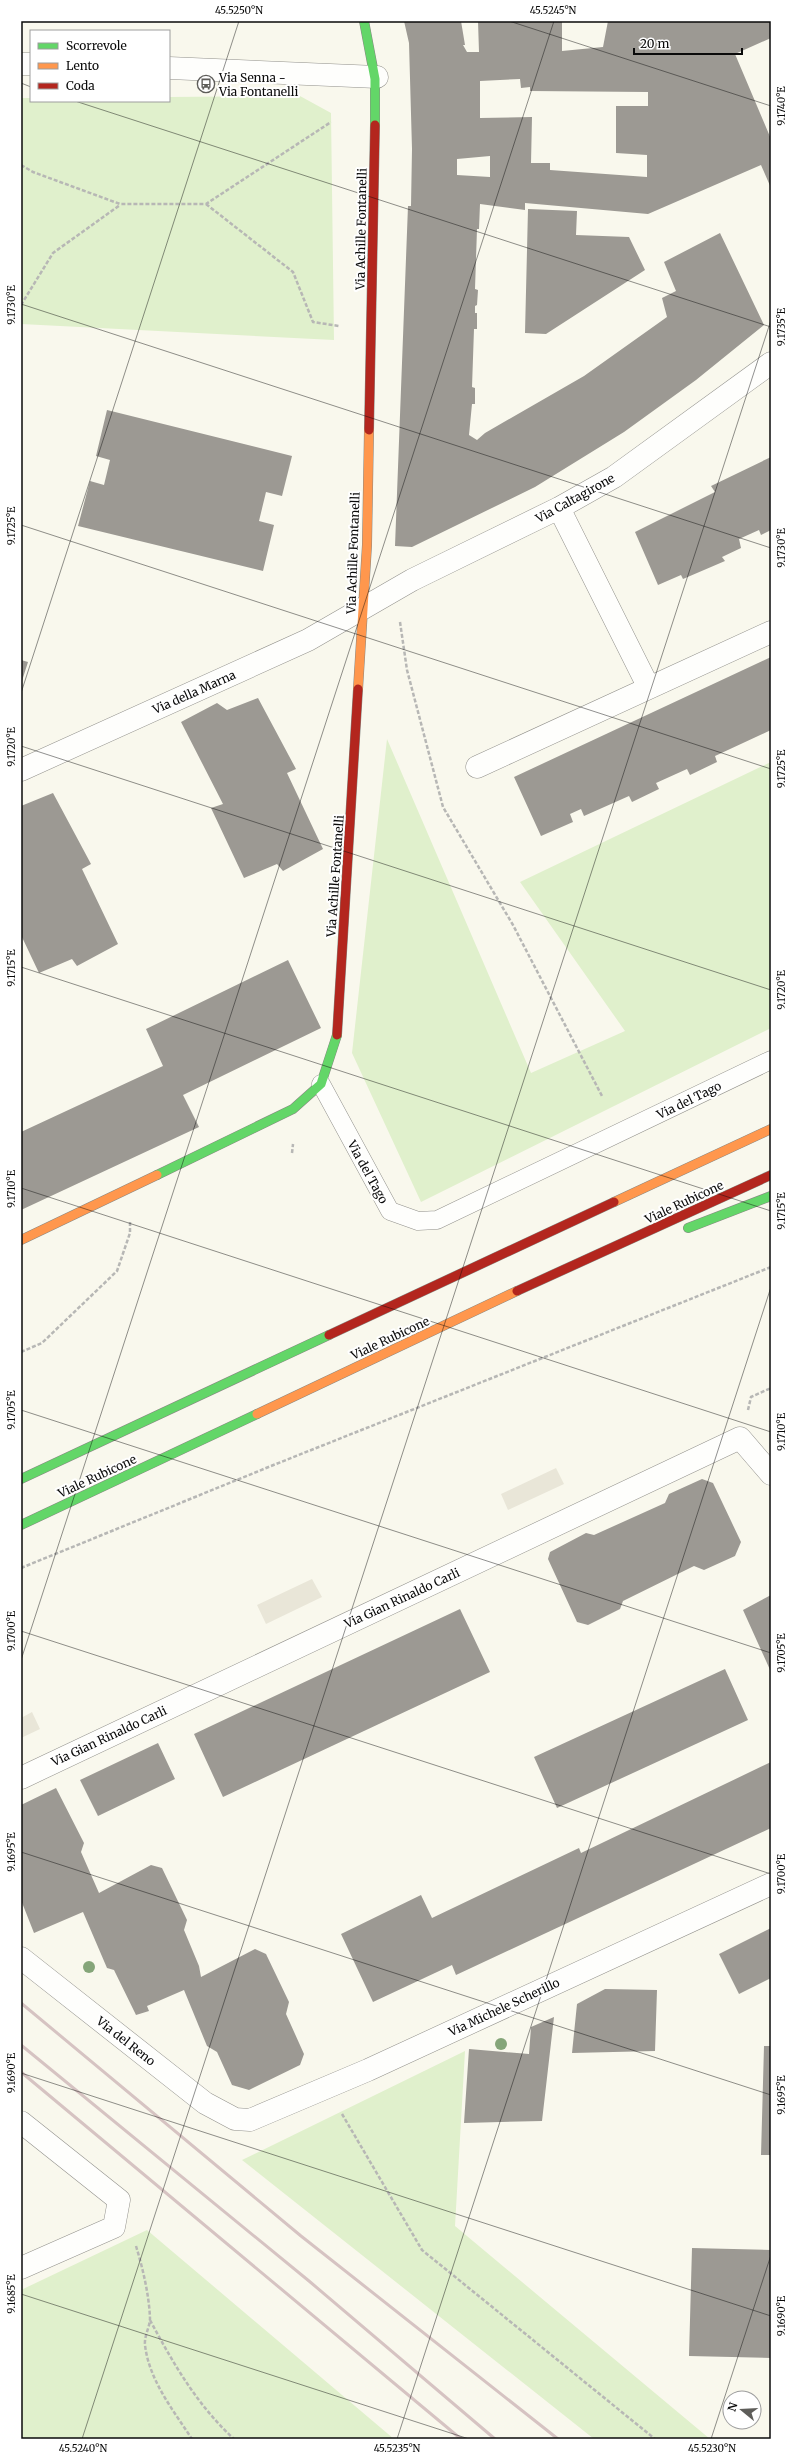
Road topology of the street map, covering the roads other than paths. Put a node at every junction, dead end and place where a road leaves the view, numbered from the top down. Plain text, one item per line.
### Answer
1 (364, 21) edge
2 (170, 68) edge
3 (377, 77) junction
4 (771, 363) edge
5 (559, 508) junction
6 (364, 606) junction
7 (771, 632) edge
8 (649, 688) junction
9 (477, 767) dead end
10 (21, 770) edge
11 (771, 1060) edge
12 (321, 1084) junction
13 (771, 1129) edge
14 (771, 1175) edge
15 (771, 1196) edge
16 (676, 1233) dead end
17 (21, 1240) edge
18 (625, 1253) dead end
19 (478, 1309) junction
20 (771, 1474) edge
21 (21, 1479) edge
22 (21, 1525) edge
23 (21, 1778) edge
24 (771, 1884) edge
25 (21, 1958) edge
26 (235, 2119) joint
27 (21, 2122) edge
28 (21, 2268) edge

1 - 3 main road, Via Achille Fontanelli
2 - 3 street
3 - 6 main road, Via Achille Fontanelli
4 - 5 street, Via Caltagirone
5 - 6 street, Via Caltagirone
5 - 8 street
6 - 10 street, Via della Marna
6 - 12 main road, Via Achille Fontanelli
7 - 8 street
8 - 9 street
11 - 12 lane, Via del Tago
12 - 17 main road
13 - 21 main road
14 - 19 main road, Viale Rubicone
15 - 16 main road
18 - 19 main road
19 - 22 main road, Viale Rubicone
20 - 23 street, Via Gian Rinaldo Carli
24 - 26 street, Via Michele Scherillo
25 - 26 street, Via del Reno
27 - 28 street

